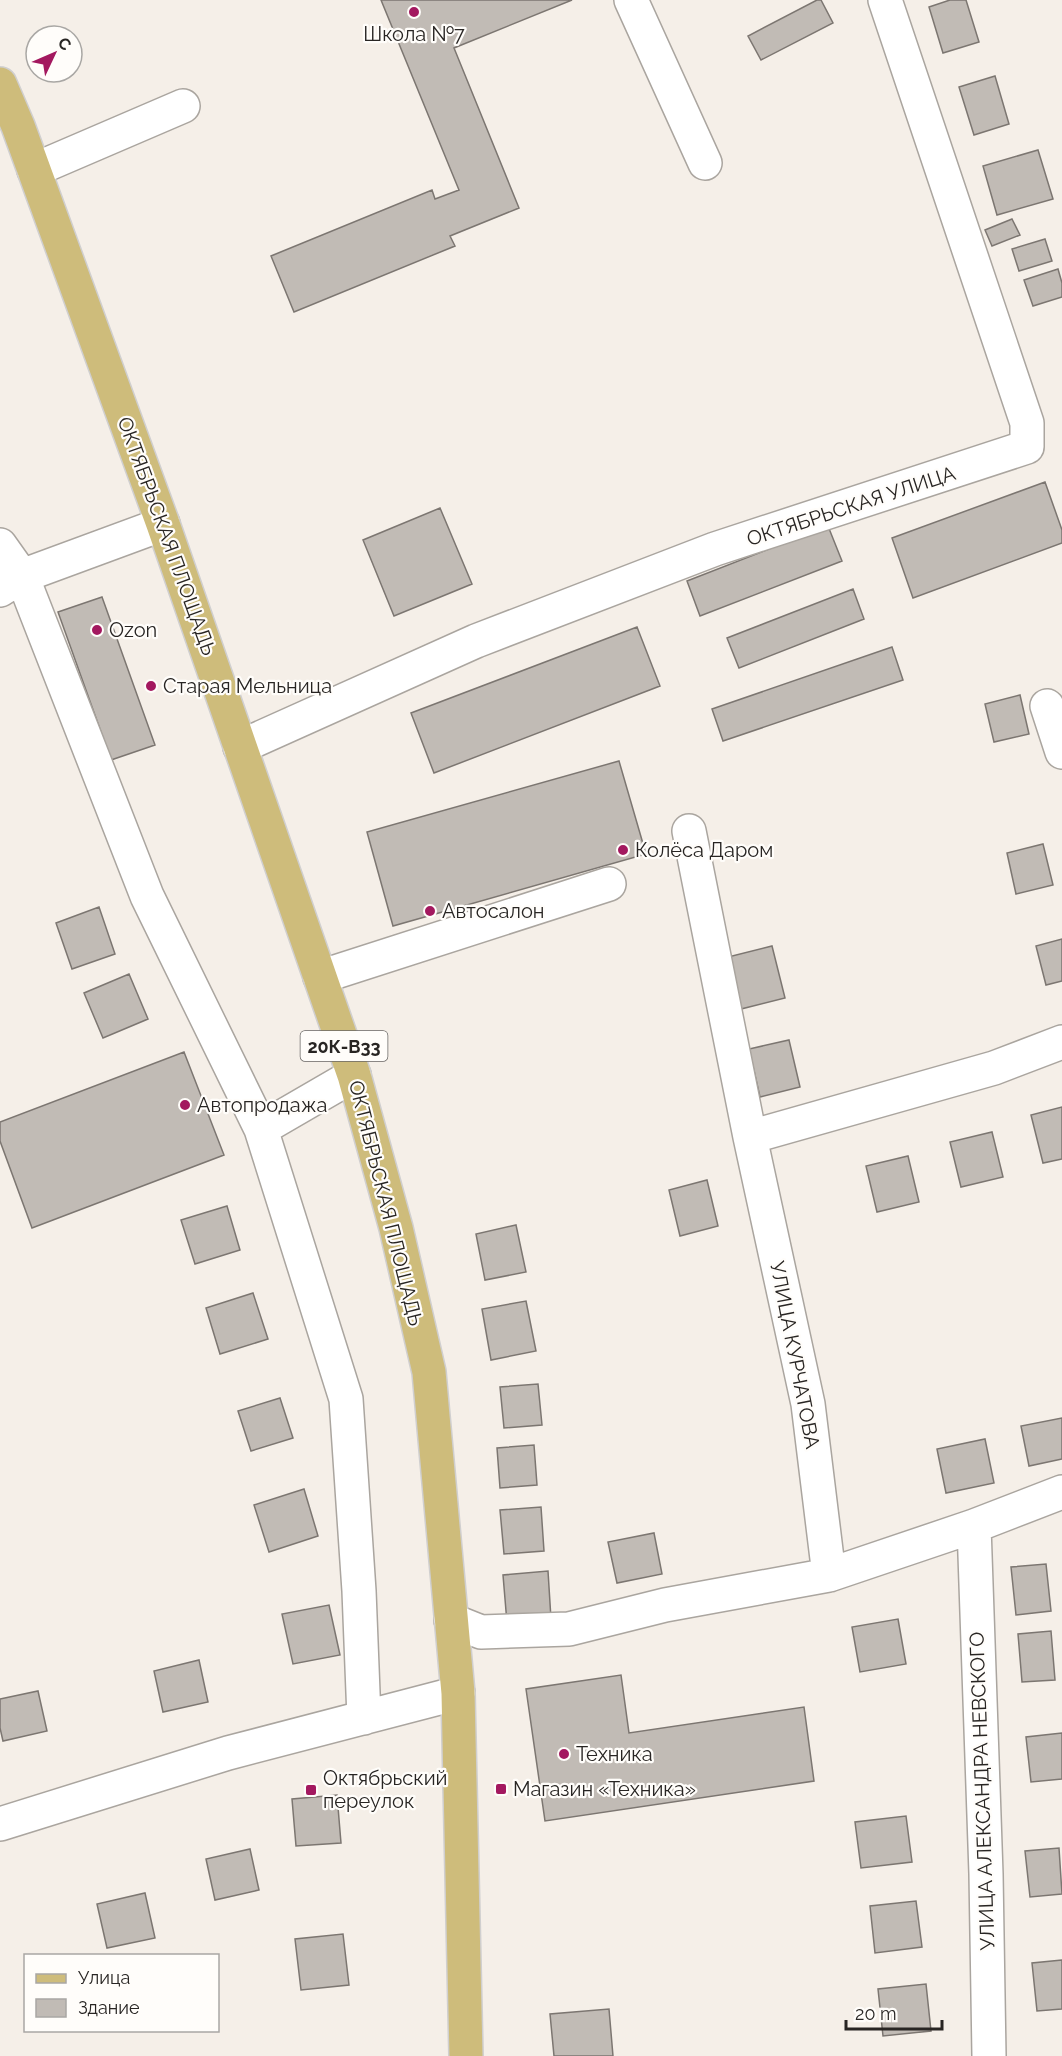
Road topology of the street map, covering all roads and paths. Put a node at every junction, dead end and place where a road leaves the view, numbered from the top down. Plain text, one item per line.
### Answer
1 (631, 0) edge
2 (885, 0) edge
3 (0, 84) edge
4 (183, 106) dead end
5 (705, 163) dead end
6 (34, 170) junction
7 (163, 524) junction
8 (0, 545) edge
9 (11, 583) edge
10 (1047, 706) dead end
11 (240, 747) junction
12 (1062, 752) edge
13 (689, 831) dead end
14 (609, 884) dead end
15 (320, 977) junction
16 (1062, 1042) edge
17 (354, 1075) junction
18 (261, 1129) junction
19 (750, 1137) junction
20 (1062, 1492) edge
21 (974, 1526) junction
22 (829, 1575) junction
23 (451, 1620) junction
24 (458, 1693) junction
25 (364, 1718) junction
26 (0, 1824) edge
27 (466, 2056) edge
28 (989, 2056) edge

1 - 5 street
2 - 11 street, ОКТЯБРЬСКАЯ УЛИЦА
3 - 6 main road, ОКТЯБРЬСКАЯ ПЛОЩАДЬ / 20К-В33
4 - 6 street
6 - 7 main road, ОКТЯБРЬСКАЯ ПЛОЩАДЬ / 20К-В33
7 - 9 street
7 - 11 main road, ОКТЯБРЬСКАЯ ПЛОЩАДЬ / 20К-В33
8 - 9 street
9 - 18 street
10 - 12 street
11 - 15 main road, ОКТЯБРЬСКАЯ ПЛОЩАДЬ / 20К-В33
13 - 19 street, УЛИЦА КУРЧАТОВА
14 - 15 street
15 - 17 main road, ОКТЯБРЬСКАЯ ПЛОЩАДЬ / 20К-В33
16 - 19 street
17 - 18 street
17 - 23 main road, ОКТЯБРЬСКАЯ ПЛОЩАДЬ / 20К-В33
18 - 25 street
19 - 22 street, УЛИЦА КУРЧАТОВА
20 - 21 street
21 - 22 street
21 - 28 street, УЛИЦА АЛЕКСАНДРА НЕВСКОГО
22 - 23 street
23 - 24 main road, ОКТЯБРЬСКАЯ ПЛОЩАДЬ / 20К-В33
24 - 25 street
24 - 27 main road, ОКТЯБРЬСКАЯ ПЛОЩАДЬ / 20К-В33
25 - 26 street

